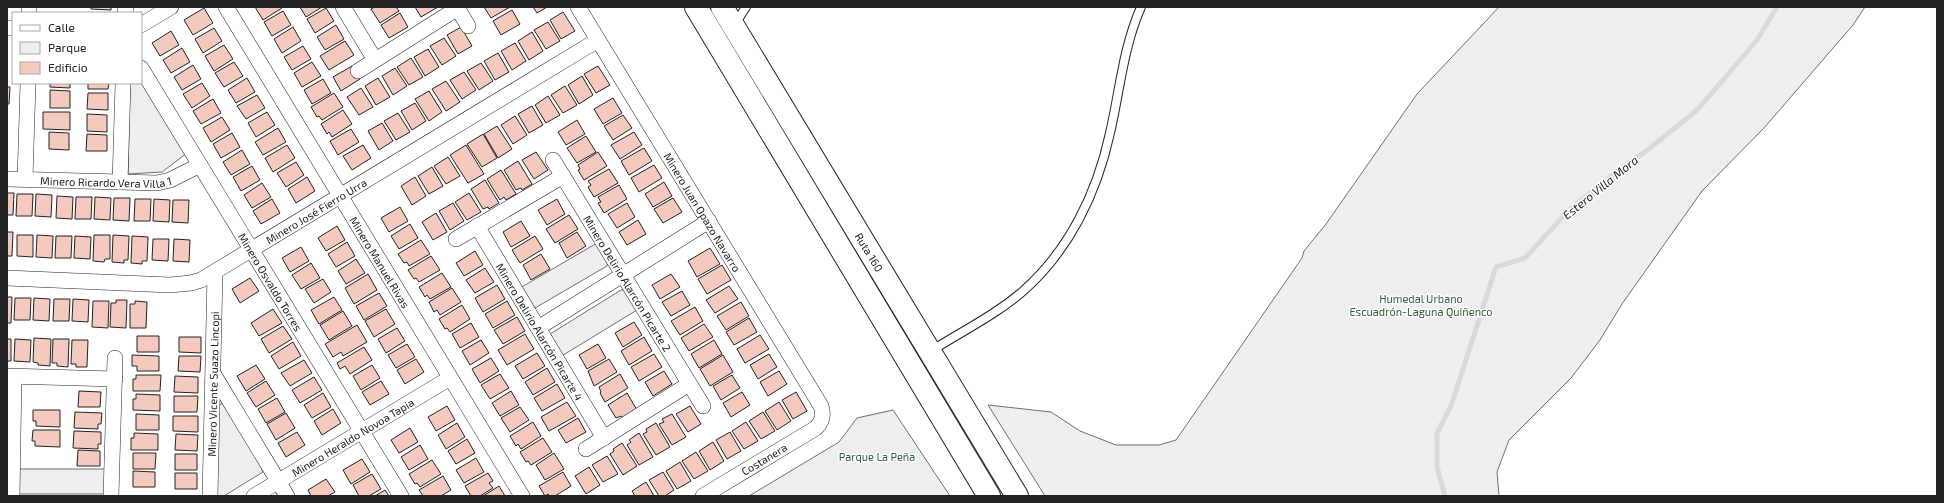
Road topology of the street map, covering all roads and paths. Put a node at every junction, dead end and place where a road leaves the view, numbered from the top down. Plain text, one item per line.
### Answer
1 (171, 7) edge
2 (226, 7) edge
3 (342, 7) edge
4 (458, 7) edge
5 (578, 7) edge
6 (696, 7) edge
7 (722, 7) edge
8 (746, 7) edge
9 (1141, 7) edge
10 (142, 24) edge
11 (468, 26) dead end
12 (734, 26) junction
13 (598, 40) junction
14 (375, 60) junction
15 (142, 70) edge
16 (358, 71) dead end
17 (28, 84) edge
18 (123, 84) edge
19 (553, 160) dead end
20 (200, 165) junction
21 (563, 176) junction
22 (7, 179) edge
23 (25, 179) junction
24 (120, 182) junction
25 (340, 196) junction
26 (709, 221) junction
27 (477, 226) junction
28 (456, 238) dead end
29 (252, 250) junction
30 (215, 273) junction
31 (623, 275) junction
32 (7, 278) edge
33 (538, 328) junction
34 (930, 351) junction
35 (115, 358) dead end
36 (214, 375) junction
37 (11, 377) edge
38 (450, 378) junction
39 (115, 379) junction
40 (689, 384) junction
41 (703, 406) dead end
42 (823, 419) joint
43 (361, 431) junction
44 (604, 438) junction
45 (586, 449) dead end
46 (278, 482) junction
47 (12, 496) edge
48 (111, 496) edge
49 (210, 496) edge
50 (254, 496) edge
51 (287, 496) edge
52 (401, 496) edge
53 (522, 496) edge
54 (703, 496) edge
55 (989, 496) edge
56 (1017, 496) edge

1 - 10 street
2 - 25 street, Minero Manuel Rivas
3 - 14 street
4 - 11 street
4 - 14 street
5 - 13 street, Minero Juan Opazo Navarro
6 - 55 highway
7 - 12 highway, Ruta 160
8 - 12 lane
9 - 34 lane
12 - 34 highway, Ruta 160
13 - 25 street, Minero José Fierro Urra
13 - 26 street, Minero Juan Opazo Navarro
14 - 16 street
15 - 20 street, Minero Osvaldo Torres
17 - 23 street
18 - 24 street
19 - 21 street, Minero Delirio Alarcón Picarte 2
20 - 24 street, Minero Ricardo Vera Villa 1
20 - 29 street, Minero Osvaldo Torres
21 - 27 street
21 - 31 street, Minero Delirio Alarcón Picarte 2
22 - 23 street, Minero Ricardo Vera Villa 1
23 - 24 street, Minero Ricardo Vera Villa 1
25 - 29 street, Minero José Fierro Urra
25 - 38 street, Minero Manuel Rivas
26 - 31 street
26 - 42 street, Minero Juan Opazo Navarro
27 - 28 street
27 - 33 street, Minero Delirio Alarcón Picarte 4
29 - 30 street, Minero José Fierro Urra
29 - 43 street, Minero Osvaldo Torres
30 - 32 street, Minero José Fierro Urra
30 - 36 street, Minero Vicente Suazo Lincopi
31 - 33 street
31 - 40 street, Minero Delirio Alarcón Picarte 2
33 - 44 street, Minero Delirio Alarcón Picarte 4
34 - 56 highway, Ruta 160
35 - 39 street
36 - 46 street
36 - 49 street, Minero Vicente Suazo Lincopi
37 - 39 street
37 - 47 street
38 - 43 street, Minero Heraldo Novoa Tapia
38 - 53 street, Minero Manuel Rivas
39 - 48 street
40 - 41 street, Minero Delirio Alarcón Picarte 2
40 - 44 street
42 - 54 street, Costanera
43 - 46 street, Minero Heraldo Novoa Tapia
43 - 52 street, Minero Osvaldo Torres
44 - 45 street
46 - 50 street, Minero Heraldo Novoa Tapia
46 - 51 street

